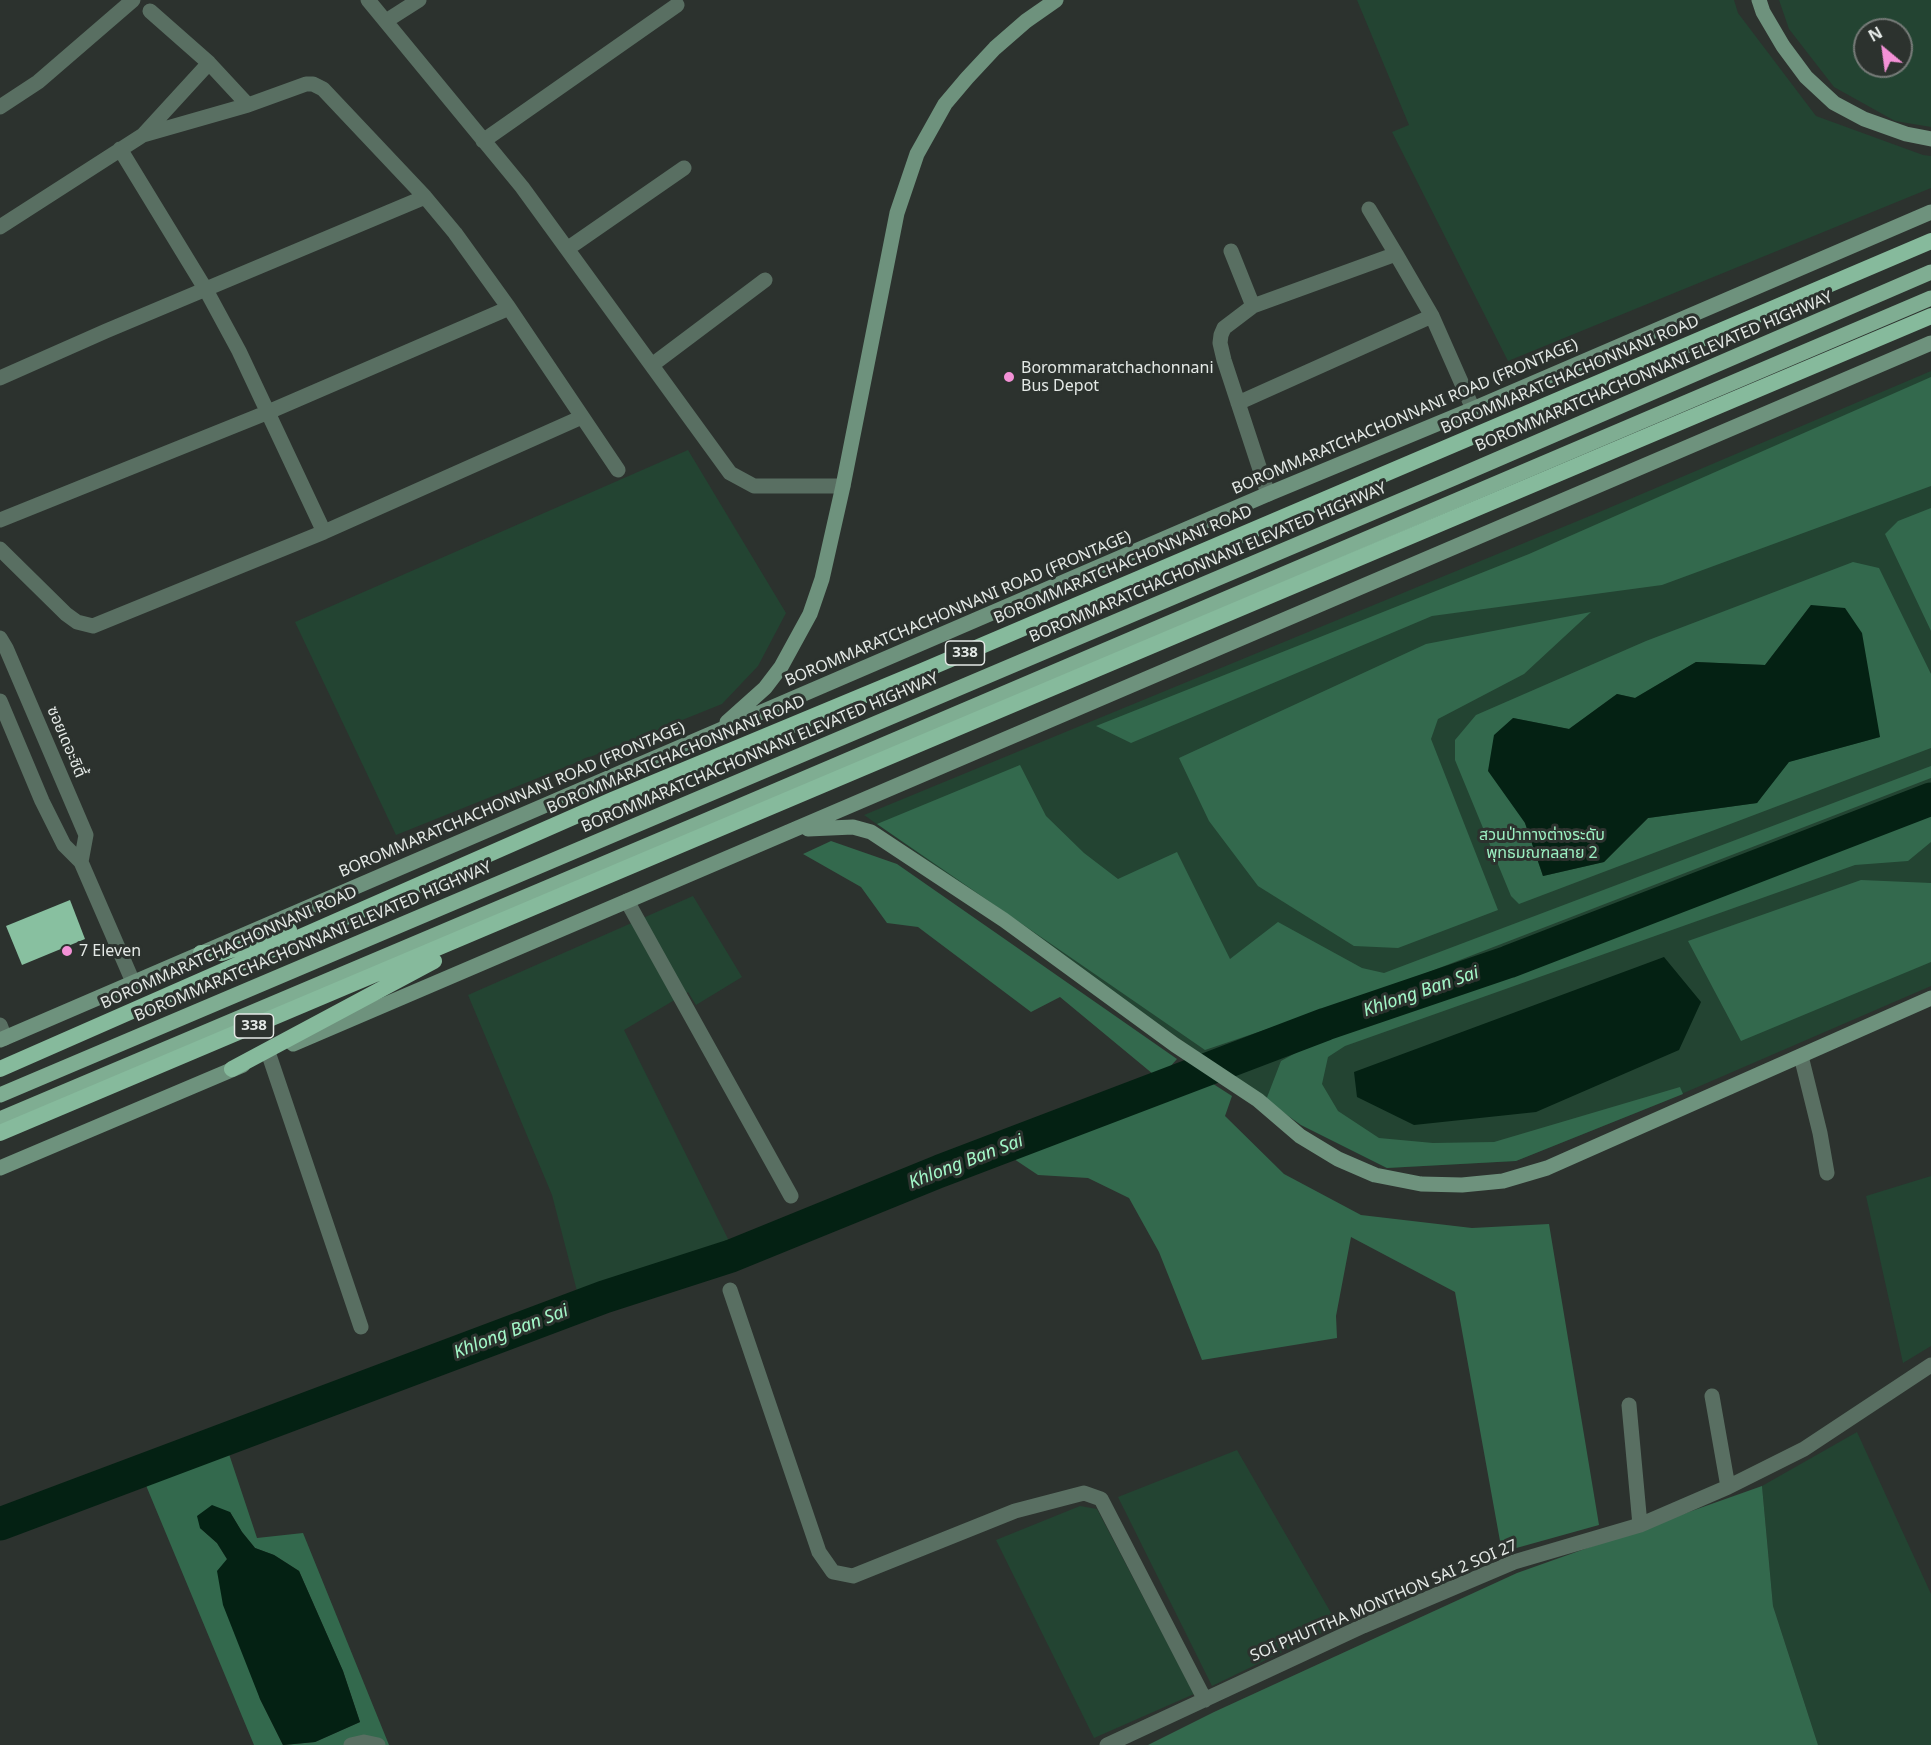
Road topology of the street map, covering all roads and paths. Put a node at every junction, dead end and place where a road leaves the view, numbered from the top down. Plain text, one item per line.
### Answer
1 (133, 0) edge
2 (368, 0) edge
3 (419, 0) edge
4 (1056, 0) edge
5 (1759, 0) edge
6 (677, 5) dead end
7 (150, 11) dead end
8 (386, 21) junction
9 (208, 63) junction
10 (248, 105) junction
11 (0, 107) edge
12 (143, 135) junction
13 (1931, 139) edge
14 (483, 141) junction
15 (120, 149) junction
16 (684, 168) dead end
17 (426, 197) junction
18 (1369, 209) dead end
19 (1931, 212) edge
20 (0, 227) edge
21 (1931, 241) edge
22 (567, 249) junction
23 (1231, 251) dead end
24 (1396, 254) junction
25 (1931, 272) edge
26 (765, 280) dead end
27 (206, 290) junction
28 (1931, 298) edge
29 (1253, 306) junction
30 (509, 308) junction
31 (1432, 316) junction
32 (1931, 316) edge
33 (1931, 343) edge
34 (652, 365) junction
35 (0, 378) edge
36 (1238, 403) junction
37 (1473, 409) junction
38 (266, 413) junction
39 (582, 417) junction
40 (618, 470) dead end
41 (843, 486) junction
42 (1268, 494) junction
43 (0, 520) edge
44 (324, 532) junction
45 (0, 549) edge
46 (0, 638) edge
47 (0, 701) edge
48 (713, 733) junction
49 (67, 790) junction
50 (42, 801) junction
51 (797, 830) junction
52 (81, 862) junction
53 (463, 864) junction
54 (627, 902) junction
55 (508, 919) junction
56 (201, 953) junction
57 (133, 982) junction
58 (1931, 998) edge
59 (2, 1034) edge
60 (269, 1055) junction
61 (1801, 1056) junction
62 (0, 1069) edge
63 (232, 1069) junction
64 (0, 1095) edge
65 (0, 1119) edge
66 (0, 1133) edge
67 (0, 1168) edge
68 (1827, 1173) dead end
69 (791, 1196) dead end
70 (730, 1290) dead end
71 (361, 1327) dead end
72 (1931, 1365) edge
73 (1712, 1396) dead end
74 (1629, 1405) dead end
75 (1728, 1487) junction
76 (1640, 1525) junction
77 (1205, 1700) junction
78 (351, 1745) edge
79 (378, 1745) edge
80 (1107, 1745) edge

1 - 11 street
2 - 8 street
3 - 8 street
4 - 41 main road
5 - 13 main road
6 - 14 street
7 - 9 street
8 - 14 street
9 - 10 street
9 - 12 street
10 - 12 street
10 - 17 street
12 - 15 street
14 - 22 street
15 - 20 street
15 - 27 street
16 - 22 street
17 - 27 street
17 - 30 street
18 - 24 street
19 - 37 main road, BOROMMARATCHACHONNANI ROAD (FRONTAGE) / 338
21 - 53 highway, BOROMMARATCHACHONNANI ROAD / 338
22 - 34 street
23 - 29 street
24 - 29 street
24 - 31 street
25 - 64 main road, BOROMMARATCHACHONNANI ELEVATED HIGHWAY / 338
26 - 34 street
27 - 35 street
27 - 38 street
28 - 65 main road, 338
29 - 36 street
30 - 38 street
30 - 39 street
31 - 36 street
31 - 37 street
32 - 55 highway, 338
33 - 51 main road, 338
34 - 41 street
36 - 42 street
37 - 42 main road, BOROMMARATCHACHONNANI ROAD (FRONTAGE) / 338
38 - 43 street
38 - 44 street
39 - 40 street
39 - 44 street
41 - 48 main road
42 - 48 main road, BOROMMARATCHACHONNANI ROAD (FRONTAGE) / 338
44 - 45 street
46 - 49 street, ซอยเดอะซิตี้
47 - 50 street
48 - 56 main road, BOROMMARATCHACHONNANI ROAD (FRONTAGE) / 338
49 - 50 street
49 - 52 street, ซอยเดอะซิตี้
50 - 52 street
51 - 54 main road, 338
51 - 61 main road
52 - 57 street
53 - 56 highway
53 - 62 highway, BOROMMARATCHACHONNANI ROAD / 338
54 - 60 main road, 338
54 - 69 street
55 - 63 highway
55 - 66 highway, 338
56 - 57 main road, BOROMMARATCHACHONNANI ROAD (FRONTAGE) / 338
57 - 59 main road, BOROMMARATCHACHONNANI ROAD (FRONTAGE) / 338
58 - 61 main road
60 - 63 main road, 338
60 - 71 street
61 - 68 street
63 - 67 main road, 338
70 - 77 street
72 - 75 street, SOI PHUTTHA MONTHON SAI 2 SOI 27
73 - 75 street
74 - 76 street
75 - 76 street, SOI PHUTTHA MONTHON SAI 2 SOI 27
76 - 77 street, SOI PHUTTHA MONTHON SAI 2 SOI 27
77 - 80 street, SOI PHUTTHA MONTHON SAI 2 SOI 27
78 - 79 street

